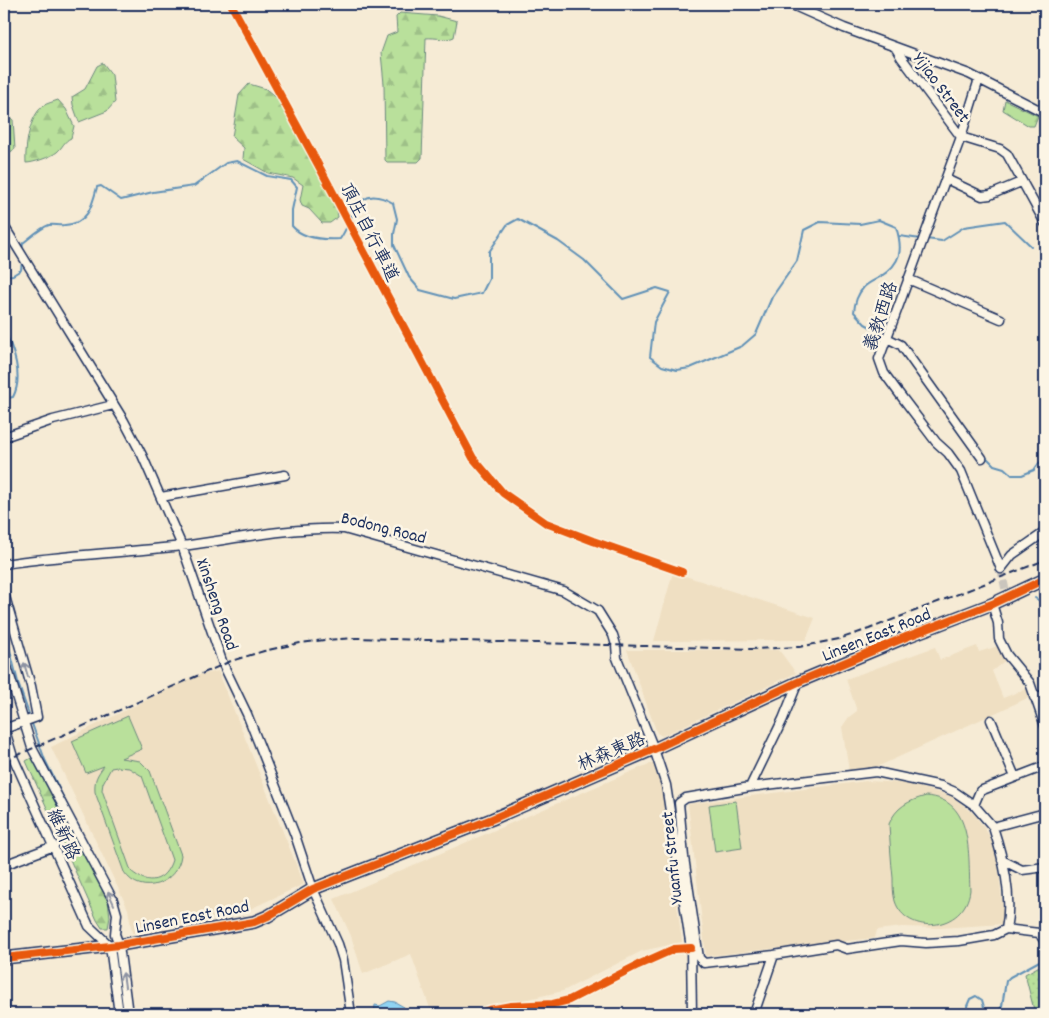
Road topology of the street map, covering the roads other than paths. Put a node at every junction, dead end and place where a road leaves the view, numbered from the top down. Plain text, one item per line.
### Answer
1 (790, 4) edge
2 (896, 47) junction
3 (979, 79) junction
4 (1045, 113) edge
5 (961, 137) junction
6 (946, 179) junction
7 (1021, 182) junction
8 (1045, 224) edge
9 (4, 226) edge
10 (908, 279) junction
11 (1001, 319) dead end
12 (886, 338) junction
13 (113, 405) junction
14 (4, 437) edge
15 (982, 458) dead end
16 (285, 475) dead end
17 (161, 497) junction
18 (1045, 532) edge
19 (182, 546) junction
20 (4, 564) edge
21 (1045, 579) edge
22 (4, 593) edge
23 (992, 604) junction
24 (14, 627) junction
25 (4, 629) edge
26 (4, 657) edge
27 (7, 682) edge
28 (798, 682) junction
29 (1045, 695) edge
30 (1034, 697) junction
31 (24, 720) junction
32 (990, 720) dead end
33 (1045, 726) edge
34 (4, 728) edge
35 (654, 749) junction
36 (1045, 766) edge
37 (1014, 777) junction
38 (750, 787) junction
39 (974, 805) junction
40 (1045, 813) edge
41 (993, 828) junction
42 (54, 846) junction
43 (1002, 860) junction
44 (4, 865) edge
45 (1045, 867) edge
46 (313, 889) junction
47 (1006, 929) junction
48 (1042, 932) edge
49 (1045, 942) edge
50 (114, 946) junction
51 (774, 955) junction
52 (4, 958) edge
53 (4, 1004) edge
54 (5, 1014) edge
55 (119, 1014) edge
56 (128, 1014) edge
57 (351, 1014) edge
58 (692, 1014) edge
59 (754, 1014) edge

1 - 2 street
2 - 3 street
2 - 5 street, Yijiao Street
3 - 4 street
3 - 5 street, 義教西路
5 - 6 street, 義教西路
5 - 7 street, Yijiao Street
6 - 7 street
6 - 10 street, 義教西路
7 - 8 street, Yijiao Street
9 - 13 street, Xinsheng Road
10 - 11 street
10 - 12 street, 義教西路
12 - 15 street
12 - 18 street, 義教西路
13 - 14 street
13 - 17 street, Xinsheng Road
16 - 17 street
17 - 19 street, Xinsheng Road
19 - 20 street, Bodong Road
19 - 35 street, Bodong Road
19 - 46 street, Xinsheng Road
21 - 23 main road, Linsen East Road
22 - 24 street
23 - 28 main road, Linsen East Road
23 - 30 street
24 - 25 street
31 -> 24 street
26 - 27 street
27 - 31 street
28 - 35 main road, 林森東路
28 - 38 street
29 - 30 street
30 - 33 street
31 - 34 street
50 -> 31 street
32 - 37 street
34 - 42 street, 維新路
35 - 46 main road, Linsen East Road
35 - 58 street, Yuanfu Street
36 - 37 street
37 - 39 street
38 - 39 street
38 - 51 street, Yuanfu Street
39 - 41 street
40 - 41 street
41 - 43 street
42 - 44 street
42 - 50 street, 維新路
43 - 45 street
43 - 47 street
46 - 50 main road, Linsen East Road
46 - 57 street, Xinsheng Road
47 - 48 street
47 - 51 street
48 - 49 street
50 - 52 main road, Linsen East Road
50 - 55 street
56 -> 50 street
51 - 59 street
53 - 54 street

